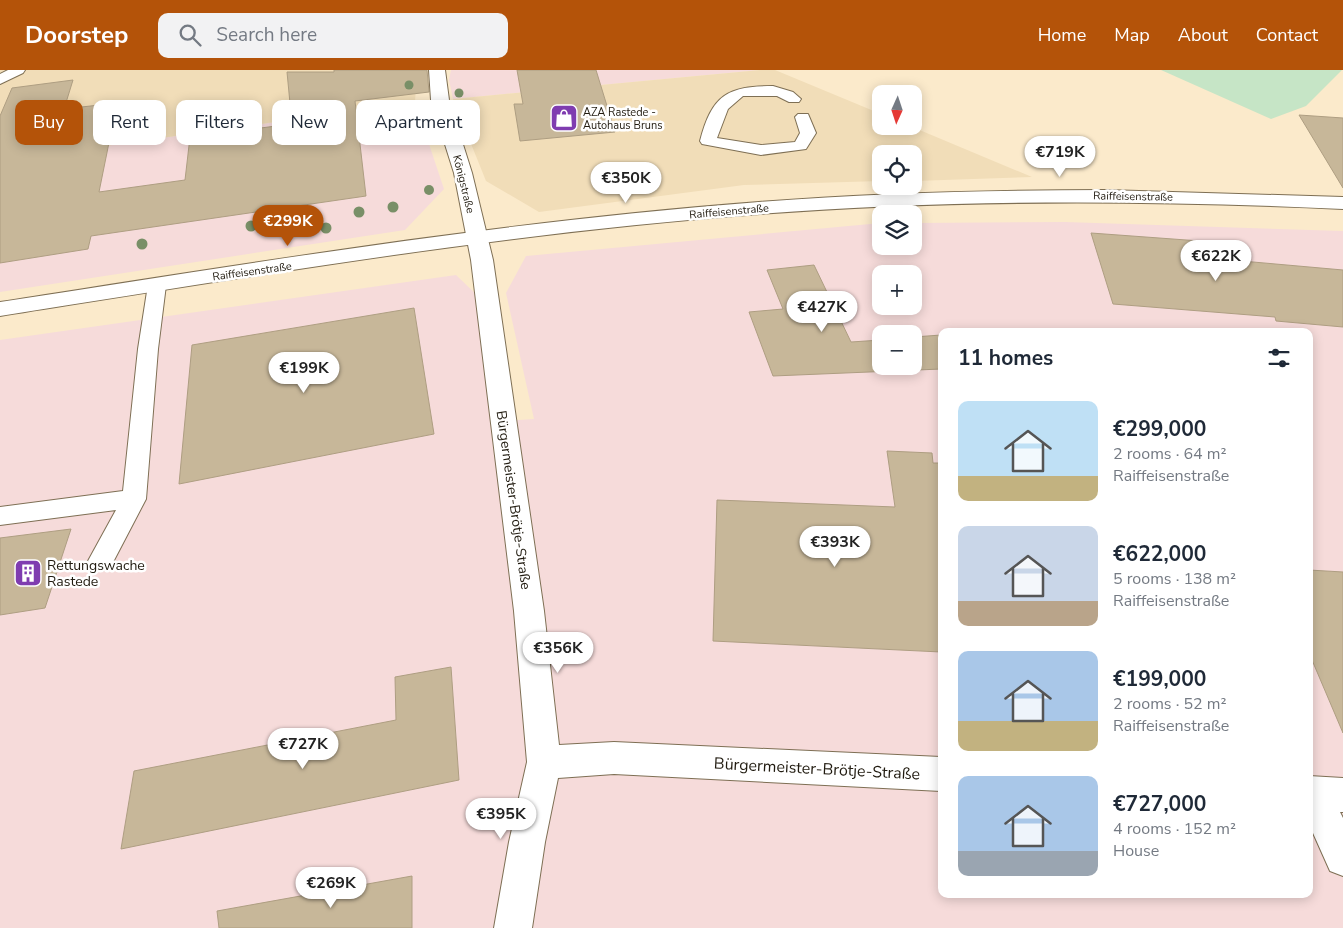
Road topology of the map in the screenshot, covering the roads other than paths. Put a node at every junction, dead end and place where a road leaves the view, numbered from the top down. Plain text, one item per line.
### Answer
1 (18, 70) edge
2 (437, 70) edge
3 (0, 80) edge
4 (794, 99) dead end
5 (803, 117) dead end
6 (1343, 203) edge
7 (478, 239) junction
8 (157, 285) junction
9 (0, 309) edge
10 (134, 499) junction
11 (0, 516) edge
12 (101, 561) dead end
13 (544, 762) junction
14 (938, 774) edge
15 (1322, 794) edge
16 (1343, 858) edge
17 (513, 928) edge

1 - 3 lane
2 - 7 main road, Königstraße
4 - 5 lane
6 - 7 main road, Raiffeisenstraße
7 - 8 main road, Raiffeisenstraße
7 - 13 main road, Bürgermeister-Brötje-Straße
8 - 9 main road, Raiffeisenstraße
8 - 10 lane
10 - 11 lane
10 - 12 lane
13 - 14 main road, Bürgermeister-Brötje-Straße
13 - 17 main road, Bürgermeister-Brötje-Straße
15 - 16 main road

